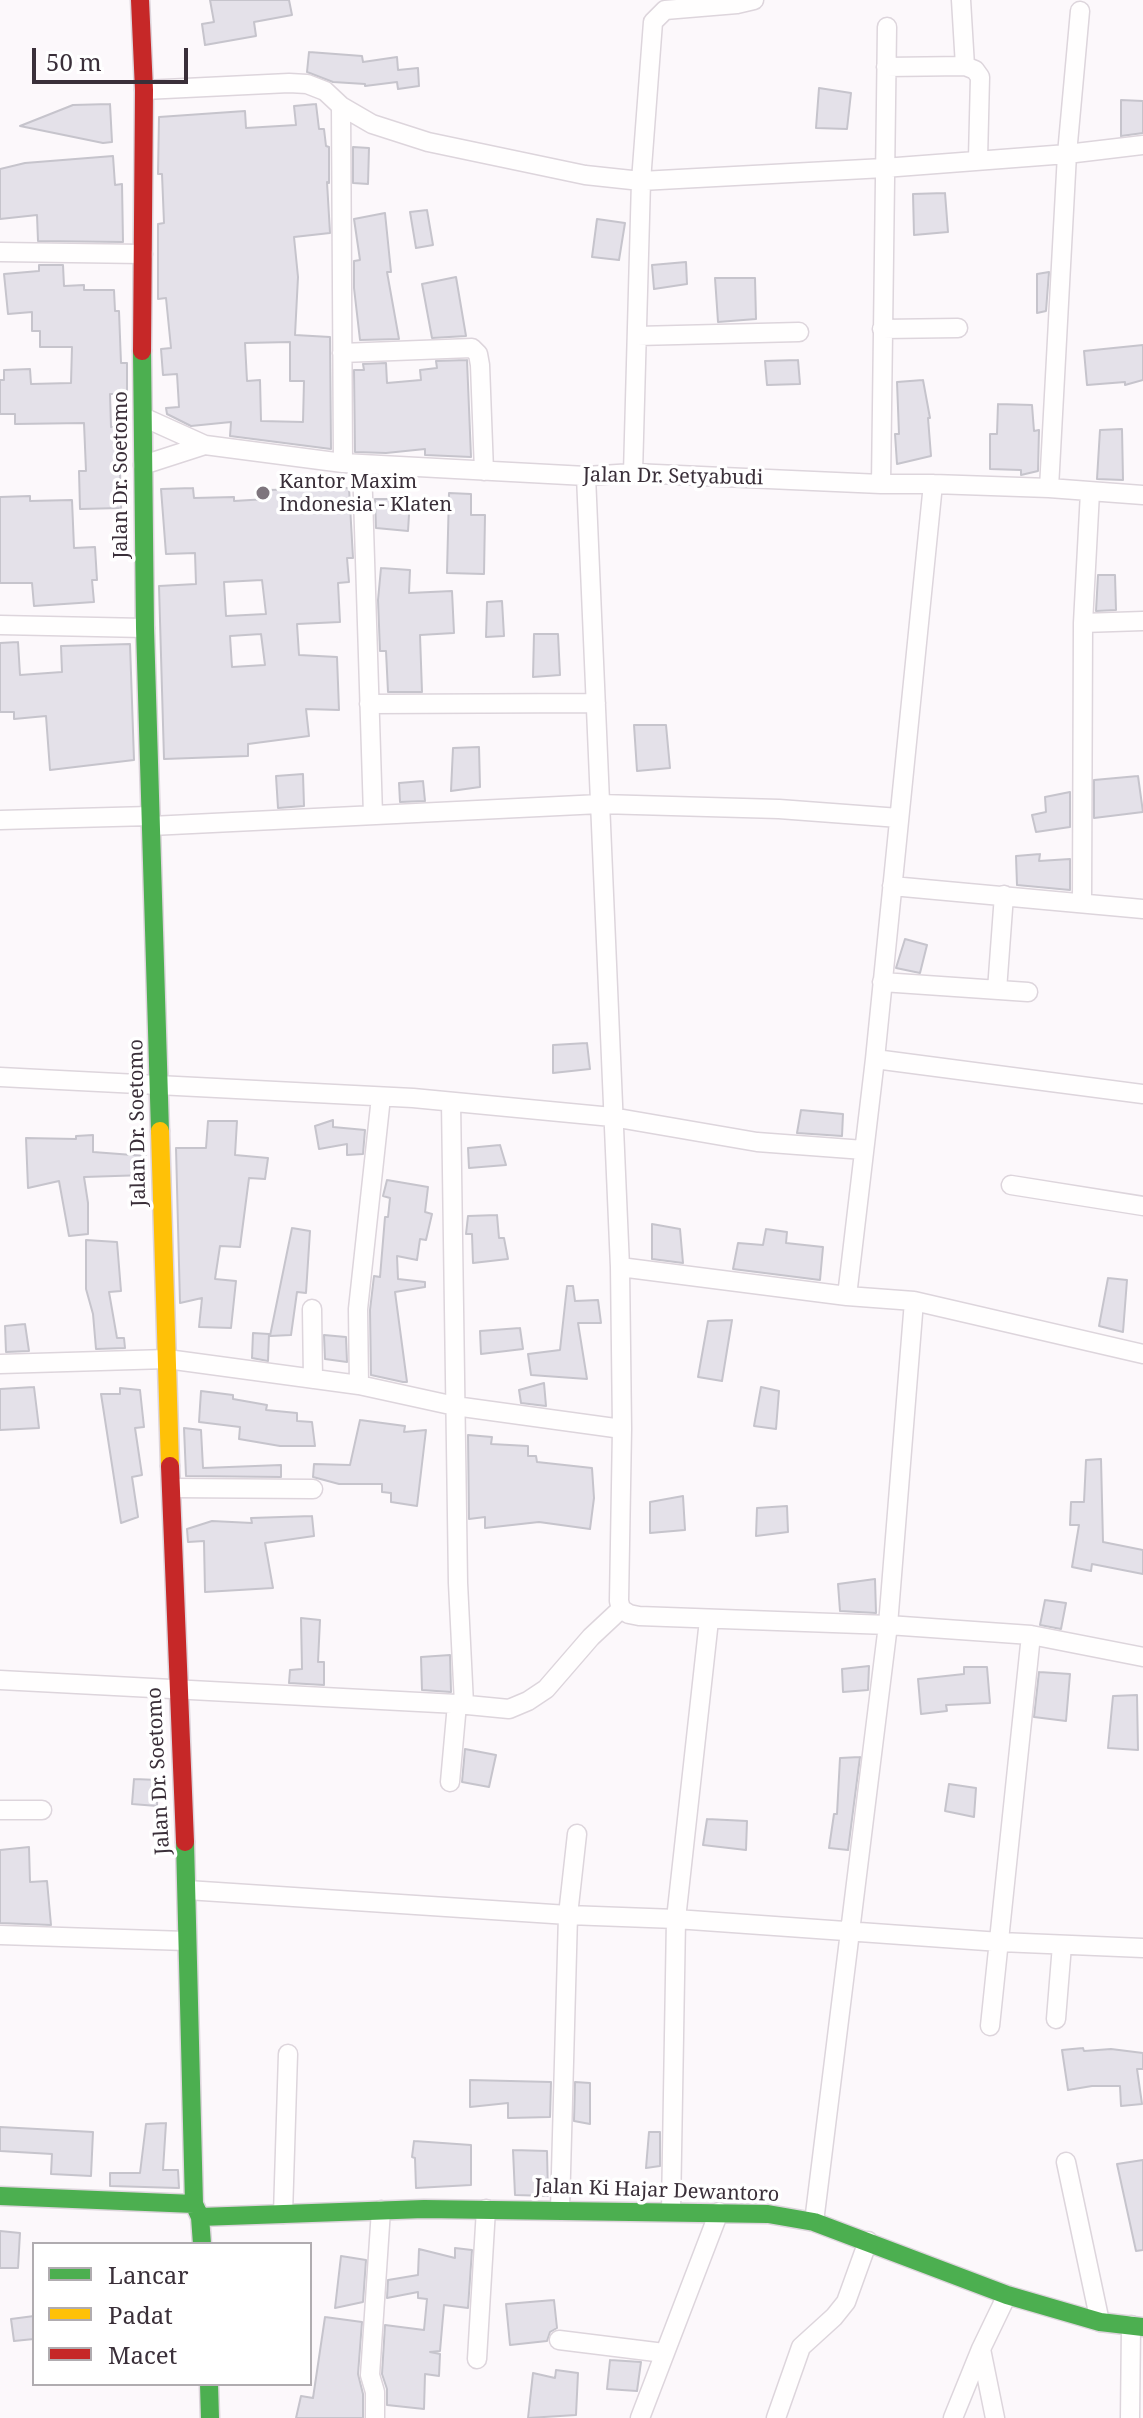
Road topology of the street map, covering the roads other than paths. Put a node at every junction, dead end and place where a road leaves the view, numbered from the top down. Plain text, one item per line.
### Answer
1 (140, 0) edge
2 (754, 0) edge
3 (961, 0) edge
4 (1080, 11) dead end
5 (887, 27) dead end
6 (965, 66) junction
7 (886, 67) junction
8 (144, 90) junction
9 (341, 106) junction
10 (1143, 145) edge
11 (1067, 154) junction
12 (978, 159) junction
13 (884, 168) junction
14 (641, 181) junction
15 (0, 252) edge
16 (143, 254) junction
17 (958, 328) dead end
18 (882, 329) junction
19 (799, 332) dead end
20 (637, 336) junction
21 (342, 353) junction
22 (143, 417) junction
23 (205, 445) junction
24 (343, 463) junction
25 (362, 464) junction
26 (143, 465) junction
27 (484, 471) junction
28 (633, 473) junction
29 (586, 476) junction
30 (881, 484) junction
31 (933, 484) junction
32 (1049, 488) junction
33 (1090, 492) junction
34 (1143, 495) edge
35 (1143, 621) edge
36 (1083, 623) junction
37 (0, 625) edge
38 (145, 628) junction
39 (596, 703) junction
40 (369, 704) junction
41 (600, 804) junction
42 (373, 815) junction
43 (899, 818) junction
44 (0, 820) edge
45 (151, 821) junction
46 (892, 886) junction
47 (1004, 895) junction
48 (1082, 902) junction
49 (1143, 909) edge
50 (882, 982) junction
51 (997, 990) junction
52 (1028, 992) dead end
53 (875, 1059) junction
54 (0, 1077) edge
55 (160, 1087) junction
56 (1143, 1094) edge
57 (381, 1097) junction
58 (451, 1102) junction
59 (612, 1117) junction
60 (864, 1150) junction
61 (1011, 1185) dead end
62 (1143, 1206) edge
63 (620, 1267) junction
64 (847, 1296) junction
65 (914, 1301) junction
66 (312, 1309) dead end
67 (1143, 1354) edge
68 (167, 1359) junction
69 (0, 1364) edge
70 (313, 1379) junction
71 (359, 1385) junction
72 (455, 1406) junction
73 (622, 1429) junction
74 (172, 1488) junction
75 (313, 1489) dead end
76 (621, 1609) junction
77 (709, 1620) junction
78 (888, 1625) junction
79 (1031, 1635) junction
80 (1143, 1657) edge
81 (0, 1680) edge
82 (177, 1689) junction
83 (460, 1704) junction
84 (450, 1782) dead end
85 (0, 1810) edge
86 (42, 1810) dead end
87 (577, 1834) dead end
88 (187, 1890) junction
89 (568, 1915) junction
90 (676, 1919) junction
91 (850, 1932) junction
92 (0, 1935) edge
93 (186, 1941) junction
94 (1000, 1942) junction
95 (1062, 1945) junction
96 (1143, 1948) edge
97 (1056, 2019) dead end
98 (990, 2026) dead end
99 (288, 2054) dead end
100 (1066, 2162) dead end
101 (0, 2196) edge
102 (486, 2209) junction
103 (560, 2209) junction
104 (197, 2210) junction
105 (381, 2210) junction
106 (671, 2211) junction
107 (719, 2212) junction
108 (283, 2214) junction
109 (814, 2222) junction
110 (868, 2241) junction
111 (202, 2242) edge
112 (1007, 2295) junction
113 (1100, 2322) junction
114 (1137, 2326) edge
115 (559, 2340) dead end
116 (981, 2349) junction
117 (664, 2353) junction
118 (477, 2359) dead end
119 (209, 2386) edge
120 (210, 2418) edge
121 (375, 2418) edge
122 (640, 2418) edge
123 (776, 2418) edge
124 (953, 2418) edge
125 (995, 2418) edge
126 (1130, 2418) edge

1 - 8 street, Jalan Dr. Soetomo
2 - 14 street
3 - 6 street
4 - 11 street
5 - 7 street
6 - 7 street
6 - 12 street
7 - 13 street
8 - 9 street
8 - 16 street, Jalan Dr. Soetomo
9 - 14 street
9 - 21 street
10 - 11 street
11 - 12 street
11 - 32 street
12 - 13 street
13 - 14 street
13 - 18 street
14 - 20 street
15 - 16 street
16 - 22 street, Jalan Dr. Soetomo
17 - 18 street
18 - 30 street
19 - 20 street
20 - 28 street
21 - 24 street
21 - 27 street
22 - 23 street, Jalan Dr. Setyabudi
22 - 26 street, Jalan Dr. Soetomo
23 - 24 street, Jalan Dr. Setyabudi
23 - 26 street, Jalan Dr. Setyabudi
24 - 25 street, Jalan Dr. Setyabudi
25 - 27 street, Jalan Dr. Setyabudi
25 - 40 street
26 - 38 street, Jalan Dr. Soetomo
27 - 29 street, Jalan Dr. Setyabudi
28 - 29 street, Jalan Dr. Setyabudi
28 - 30 street, Jalan Dr. Setyabudi
29 - 39 street
30 - 31 street, Jalan Dr. Setyabudi
31 - 32 street, Jalan Dr. Setyabudi
31 - 43 street
32 - 33 street, Jalan Dr. Setyabudi
33 - 34 street, Jalan Dr. Setyabudi
33 - 36 street
35 - 36 street
36 - 48 street
37 - 38 street
38 - 45 street, Jalan Dr. Soetomo
39 - 40 street
39 - 41 street
40 - 42 street
41 - 42 street
41 - 43 street
41 - 59 street
42 - 45 street
43 - 46 street
44 - 45 street
45 - 55 street, Jalan Dr. Soetomo
46 - 47 street
46 - 50 street
47 - 48 street
47 - 51 street
48 - 49 street
50 - 51 street
50 - 53 street
51 - 52 street
53 - 56 street
53 - 60 street
54 - 55 street
55 - 57 street
55 - 68 street, Jalan Dr. Soetomo
57 - 58 street
57 - 71 street
58 - 59 street
58 - 72 street
59 - 60 street
59 - 63 street
60 - 64 street
61 - 62 street
63 - 64 street
63 - 73 street
64 - 65 street
65 - 67 street
65 - 78 street
66 - 70 street
68 - 69 street
68 - 70 street
68 - 74 street, Jalan Dr. Soetomo
70 - 71 street
71 - 72 street
72 - 73 street
72 - 83 street
73 - 76 street
74 - 75 street
74 - 82 street, Jalan Dr. Soetomo
76 - 77 street
76 - 83 street
77 - 78 street
77 - 90 street
78 - 79 street
78 - 91 street
79 - 80 street
79 - 94 street
81 - 82 street
82 - 83 street
82 - 88 street, Jalan Dr. Soetomo
83 - 84 street
85 - 86 street
87 - 89 street
88 - 89 street
88 - 93 street, Jalan Dr. Soetomo
89 - 90 street
89 - 103 street
90 - 91 street
90 - 106 street
91 - 94 street
91 - 109 street
92 - 93 street
93 - 104 street, Jalan Dr. Soetomo
94 - 95 street
94 - 98 street
95 - 96 street
95 - 97 street
99 - 108 street
100 - 113 street
101 - 104 street, Jalan Ki Hajar Dewantoro
102 - 103 street, Jalan Ki Hajar Dewantoro
102 - 105 street, Jalan Ki Hajar Dewantoro
102 - 118 street
103 - 106 street, Jalan Ki Hajar Dewantoro
104 - 108 street, Jalan Ki Hajar Dewantoro
104 - 111 street, Jalan Dr. Soetomo
105 - 108 street, Jalan Ki Hajar Dewantoro
105 - 121 street
106 - 107 street, Jalan Ki Hajar Dewantoro
107 - 109 street, Jalan Ki Hajar Dewantoro
107 - 117 street
109 - 110 street, Jalan Ki Hajar Dewantoro
110 - 112 street, Jalan Ki Hajar Dewantoro
110 - 123 street
112 - 113 street, Jalan Ki Hajar Dewantoro
112 - 116 street
113 - 114 street, Jalan Ki Hajar Dewantoro
114 - 126 street
115 - 117 street
116 - 124 street
116 - 125 street
117 - 122 street
119 - 120 street

